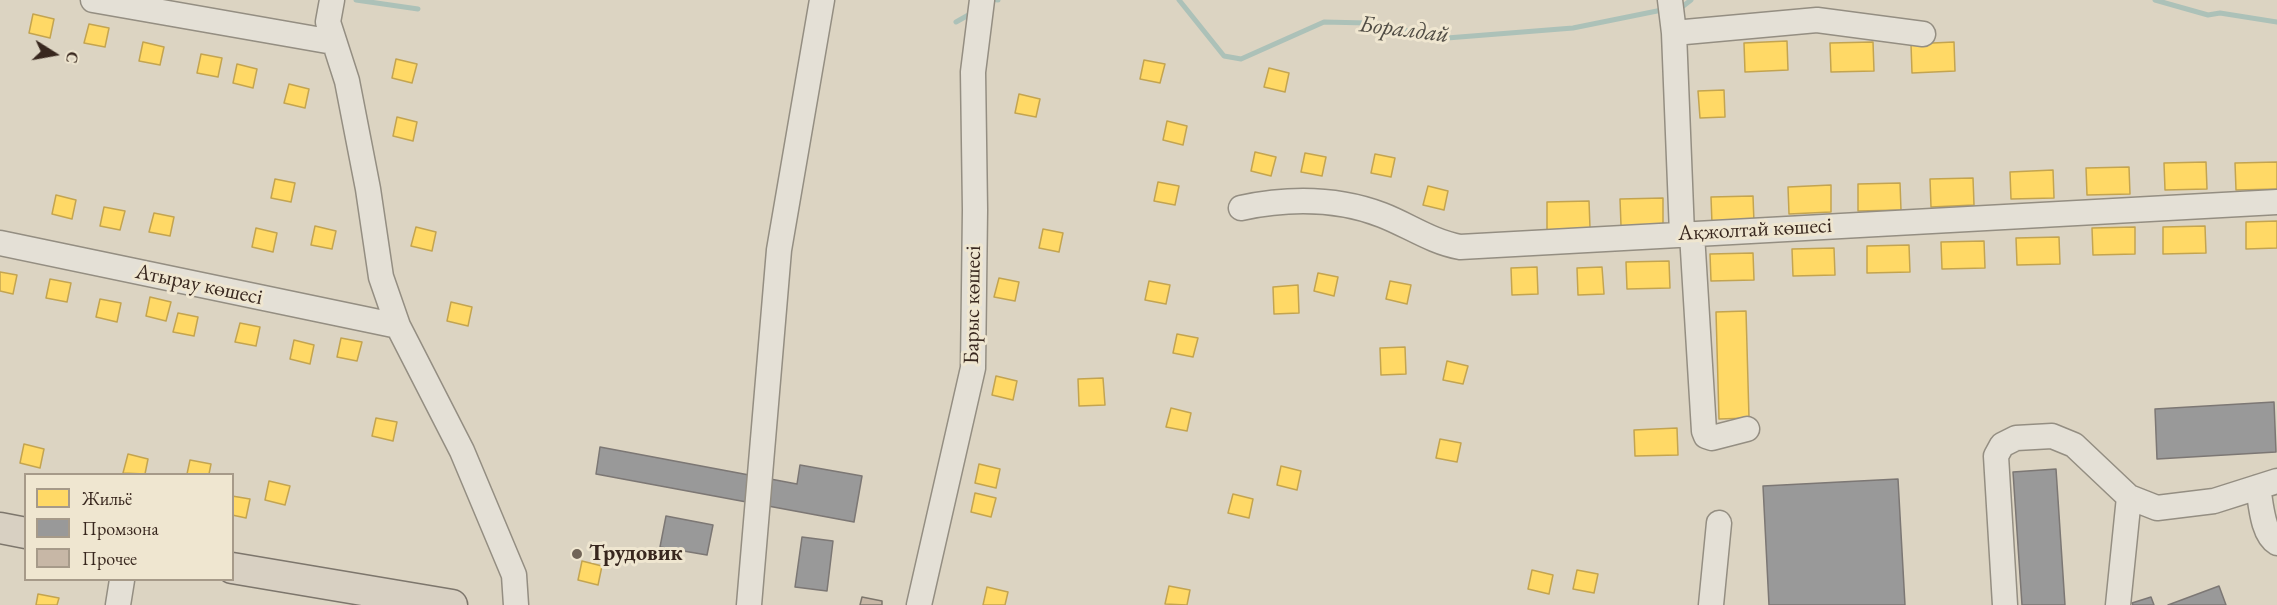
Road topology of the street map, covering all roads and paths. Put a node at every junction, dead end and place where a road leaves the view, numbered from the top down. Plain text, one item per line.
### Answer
1 (93, 0) edge
2 (332, 0) edge
3 (822, 0) edge
4 (982, 0) edge
5 (1670, 0) edge
6 (1674, 33) junction
7 (1923, 34) dead end
8 (333, 42) junction
9 (2277, 202) edge
10 (1241, 208) dead end
11 (1687, 234) junction
12 (0, 243) edge
13 (398, 326) junction
14 (1747, 429) dead end
15 (2267, 484) edge
16 (2129, 497) junction
17 (1719, 522) dead end
18 (0, 528) edge
19 (24, 532) edge
20 (2277, 543) edge
21 (234, 568) edge
22 (122, 581) edge
23 (118, 605) edge
24 (452, 605) edge
25 (516, 605) edge
26 (749, 605) edge
27 (919, 605) edge
28 (1711, 605) edge
29 (2005, 605) edge
30 (2118, 605) edge

1 - 8 street
2 - 8 street
3 - 26 street
4 - 27 street, Барыс көшесі
5 - 6 street
6 - 7 street
6 - 11 street
8 - 13 street
9 - 11 street, Ақжолтай көшесі
10 - 11 street, Ақжолтай көшесі
11 - 14 street
12 - 13 street, Атырау көшесі
13 - 25 street
15 - 16 street
15 - 20 street
16 - 29 street
16 - 30 street
17 - 28 street
18 - 19 main road
21 - 24 main road
22 - 23 street

